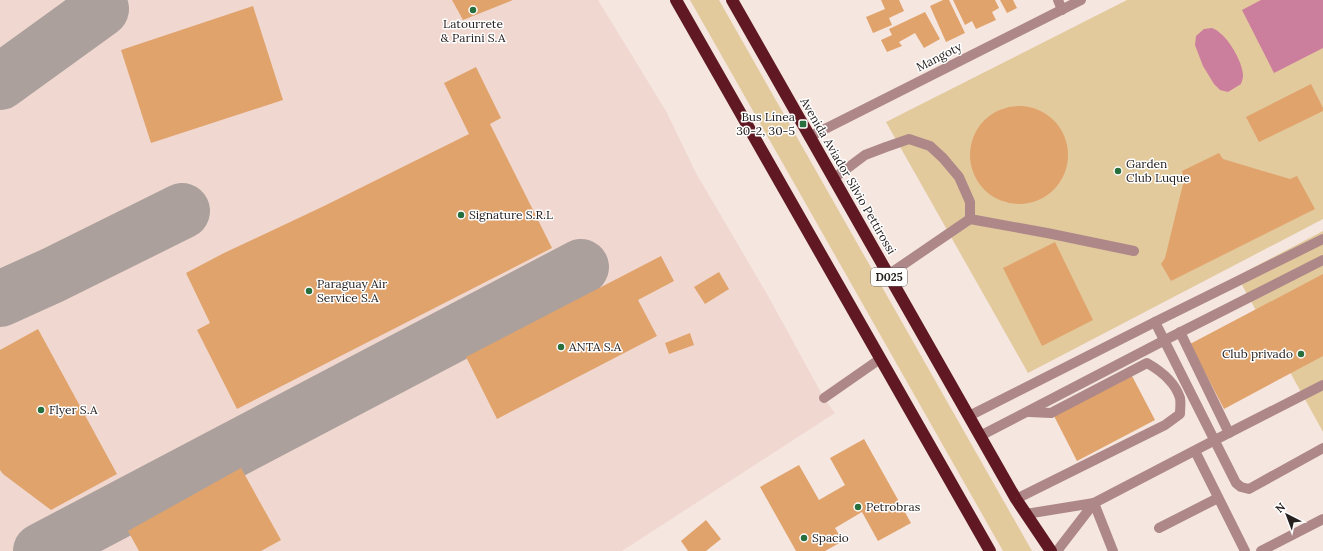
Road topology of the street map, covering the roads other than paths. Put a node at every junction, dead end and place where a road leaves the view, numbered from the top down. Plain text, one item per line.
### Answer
1 (676, 0) edge
2 (732, 0) edge
3 (1058, 0) edge
4 (1081, 0) edge
5 (1062, 10) junction
6 (809, 137) junction
7 (833, 179) junction
8 (970, 219) junction
9 (1323, 239) edge
10 (1134, 251) dead end
11 (1323, 260) edge
12 (888, 275) junction
13 (1155, 322) junction
14 (1180, 332) junction
15 (1165, 340) junction
16 (880, 359) junction
17 (1323, 385) edge
18 (824, 396) dead end
19 (1028, 412) junction
20 (969, 416) junction
21 (1229, 432) junction
22 (980, 436) junction
23 (1215, 440) junction
24 (1323, 448) edge
25 (1195, 451) junction
26 (1218, 498) junction
27 (1016, 499) junction
28 (1094, 503) junction
29 (1026, 514) junction
30 (1323, 519) edge
31 (1159, 528) dead end
32 (990, 551) edge
33 (1051, 551) edge
34 (1057, 551) edge
35 (1113, 551) edge
36 (1245, 551) edge
37 (1261, 551) edge

1 - 16 highway
2 - 6 highway, Avenida Aviador Silvio Pettirossi / D025
3 - 5 street
4 - 5 street, Mangoty
5 - 6 street, Mangoty
6 - 7 highway, Avenida Aviador Silvio Pettirossi / D025
7 - 8 street
7 - 12 highway, Avenida Aviador Silvio Pettirossi / D025
8 - 10 street
8 - 12 street
9 - 13 street
11 - 14 street
12 - 20 highway, Avenida Aviador Silvio Pettirossi / D025
13 - 15 street
13 - 20 street
14 - 15 street
14 - 21 street
15 - 19 street
15 - 23 street
16 - 18 street
16 - 32 highway
17 - 21 street
19 - 22 street
19 - 27 street
20 - 22 highway, Avenida Aviador Silvio Pettirossi / D025
21 - 23 street
22 - 27 highway, Avenida Aviador Silvio Pettirossi / D025
23 - 24 street
23 - 25 street
25 - 26 street
25 - 28 street
26 - 31 street
26 - 36 street
27 - 29 highway, Avenida Aviador Silvio Pettirossi / D025
28 - 29 street
28 - 34 street
28 - 35 street
29 - 33 highway, Avenida Aviador Silvio Pettirossi / D025
30 - 37 street

